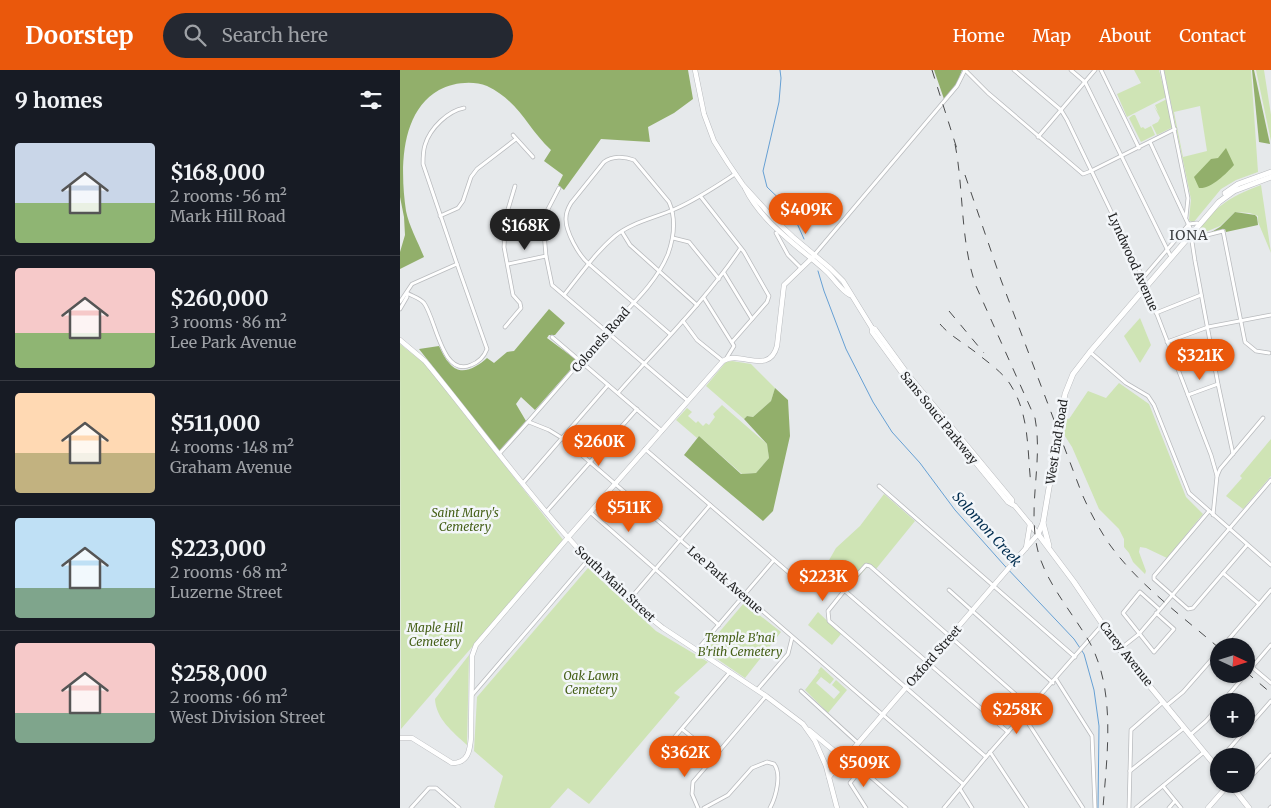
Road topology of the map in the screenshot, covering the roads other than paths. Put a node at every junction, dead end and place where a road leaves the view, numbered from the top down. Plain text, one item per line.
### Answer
1 (695, 70) edge
2 (965, 70) edge
3 (1014, 70) edge
4 (1072, 70) edge
5 (1096, 70) edge
6 (1101, 70) edge
7 (1162, 70) edge
8 (1085, 82) junction
9 (464, 108) dead end
10 (1061, 110) junction
11 (1175, 129) junction
12 (513, 135) dead end
13 (1038, 137) junction
14 (516, 139) junction
15 (1150, 142) junction
16 (1139, 148) junction
17 (1122, 156) junction
18 (533, 157) dead end
19 (1091, 171) junction
20 (1271, 172) edge
21 (735, 174) junction
22 (1271, 177) edge
23 (1263, 178) junction
24 (515, 186) dead end
25 (559, 188) dead end
26 (700, 197) junction
27 (672, 211) junction
28 (440, 216) junction
29 (1186, 217) junction
30 (1197, 223) junction
31 (1189, 224) junction
32 (622, 232) junction
33 (776, 233) dead end
34 (1192, 234) junction
35 (673, 238) junction
36 (1184, 242) junction
37 (1192, 246) junction
38 (740, 249) junction
39 (1168, 252) junction
40 (546, 256) junction
41 (813, 256) junction
42 (456, 264) junction
43 (508, 264) junction
44 (589, 264) junction
45 (801, 268) junction
46 (658, 272) junction
47 (724, 274) junction
48 (1142, 278) junction
49 (719, 279) junction
50 (1146, 286) junction
51 (407, 293) junction
52 (564, 294) junction
53 (1202, 295) junction
54 (704, 298) junction
55 (400, 302) edge
56 (633, 302) junction
57 (697, 305) junction
58 (400, 309) edge
59 (1156, 313) junction
60 (1271, 315) edge
61 (752, 319) junction
62 (683, 321) junction
63 (1241, 321) junction
64 (505, 327) dead end
65 (1208, 327) junction
66 (606, 332) junction
67 (670, 334) junction
68 (552, 337) dead end
69 (400, 340) edge
70 (1168, 342) junction
71 (733, 344) junction
72 (1090, 352) junction
73 (1269, 353) dead end
74 (724, 360) junction
75 (581, 362) junction
76 (644, 363) junction
77 (1218, 384) junction
78 (608, 386) junction
79 (618, 394) junction
80 (1188, 395) junction
81 (688, 401) junction
82 (637, 409) junction
83 (1263, 418) dead end
84 (529, 422) junction
85 (662, 431) junction
86 (562, 438) junction
87 (645, 449) junction
88 (499, 454) junction
89 (1233, 454) junction
90 (591, 463) junction
91 (1217, 476) junction
92 (1271, 480) edge
93 (523, 483) junction
94 (615, 484) junction
95 (880, 486) dead end
96 (710, 505) junction
97 (546, 512) junction
98 (590, 512) junction
99 (1209, 512) junction
100 (1213, 515) junction
101 (1043, 523) junction
102 (1030, 524) junction
103 (1229, 529) junction
104 (1038, 534) junction
105 (568, 539) junction
106 (680, 541) junction
107 (1248, 545) junction
108 (1026, 548) junction
109 (1052, 554) junction
110 (588, 560) junction
111 (774, 560) junction
112 (1271, 565) edge
113 (656, 569) junction
114 (822, 571) dead end
115 (1223, 573) junction
116 (794, 577) dead end
117 (847, 586) dead end
118 (994, 586) junction
119 (949, 590) dead end
120 (1271, 590) edge
121 (844, 591) junction
122 (1172, 595) junction
123 (744, 596) junction
124 (630, 600) junction
125 (1259, 604) junction
126 (1159, 609) junction
127 (972, 611) junction
128 (1156, 613) junction
129 (719, 625) junction
130 (1102, 625) junction
131 (1139, 634) junction
132 (950, 637) junction
133 (792, 638) junction
134 (1232, 638) edge
135 (1271, 645) edge
136 (696, 650) junction
137 (1120, 650) junction
138 (1074, 657) junction
139 (1210, 661) edge
140 (928, 663) junction
141 (1255, 664) edge
142 (1255, 670) edge
143 (730, 672) junction
144 (1056, 679) junction
145 (1053, 683) junction
146 (1238, 683) edge
147 (1271, 683) edge
148 (906, 688) junction
149 (757, 690) junction
150 (801, 692) dead end
151 (1230, 693) edge
152 (472, 695) junction
153 (766, 696) junction
154 (1271, 701) edge
155 (1165, 704) junction
156 (1030, 707) junction
157 (882, 714) junction
158 (1023, 715) junction
159 (1210, 716) edge
160 (1184, 728) junction
161 (682, 729) junction
162 (809, 730) junction
163 (1008, 732) junction
164 (1190, 735) junction
165 (400, 738) edge
166 (674, 739) dead end
167 (858, 743) junction
168 (1230, 748) edge
169 (990, 752) junction
170 (1204, 752) junction
171 (1271, 755) edge
172 (715, 756) junction
173 (986, 757) junction
174 (845, 758) junction
175 (1210, 759) edge
176 (861, 769) junction
177 (1130, 771) junction
178 (1255, 772) edge
179 (830, 777) junction
180 (963, 784) junction
181 (1163, 786) junction
182 (960, 789) junction
183 (1221, 793) edge
184 (1237, 793) edge
185 (1175, 801) junction
186 (411, 808) edge
187 (460, 808) edge
188 (698, 808) edge
189 (704, 808) edge
190 (770, 808) edge
191 (837, 808) edge
192 (866, 808) edge
193 (906, 808) edge
194 (944, 808) edge
195 (972, 808) edge
196 (1027, 808) edge
197 (1084, 808) edge
198 (1094, 808) edge
199 (1129, 808) edge
200 (1136, 808) edge
201 (1169, 808) edge
202 (1181, 808) edge
203 (1208, 808) edge
204 (1249, 808) edge

1 - 21 main road, Sans Souci Parkway
2 - 13 street
2 - 41 street
3 - 10 street, Lyndwood Avenue
4 - 8 street
5 - 8 street
6 - 16 street
7 - 11 street
8 - 10 street
8 - 17 street
9 - 28 street
10 - 13 street
10 - 19 street, Lyndwood Avenue
11 - 15 street
11 - 29 street
12 - 14 street
13 - 19 street
14 - 18 street
14 - 28 street
15 - 16 street
15 - 29 street
16 - 17 street
17 - 19 street
17 - 39 street
19 - 48 street, Lyndwood Avenue
20 - 23 main road
21 - 26 street
21 - 41 main road, Sans Souci Parkway
22 - 23 main road
23 - 30 main road, West End Road
23 - 34 main road, West End Road
24 - 43 street
25 - 40 street
26 - 27 street
26 - 38 street
27 - 32 street
27 - 35 street, Colonels Road
27 - 44 street
28 - 42 street
29 - 31 street
30 - 31 street
30 - 34 main road, West End Road
31 - 34 street
31 - 39 street, West End Road
32 - 44 street
32 - 46 street
33 - 45 street
34 - 36 main road, West End Road
34 - 37 street
34 - 39 main road, West End Road
34 - 63 street
35 - 46 street, Colonels Road
35 - 49 street
36 - 37 street
36 - 50 main road, West End Road
37 - 53 street
38 - 47 street
38 - 61 street
39 - 48 street, West End Road
39 - 50 main road, West End Road
40 - 43 street
40 - 52 street
41 - 45 main road
41 - 102 main road, Sans Souci Parkway
42 - 51 street
42 - 51 street
43 - 64 street
44 - 52 street
44 - 56 street
45 - 74 main road
46 - 56 street, Colonels Road
46 - 57 street
47 - 49 street
47 - 61 street
48 - 50 street, Lyndwood Avenue
49 - 54 street
50 - 59 street, Lyndwood Avenue
50 - 72 main road, West End Road
51 - 55 street
51 - 58 street
52 - 66 street
53 - 59 street
53 - 65 street
54 - 57 street
54 - 71 street
56 - 66 street, Colonels Road
56 - 67 street
57 - 62 street
59 - 70 street, Lyndwood Avenue
60 - 63 street
61 - 71 street
62 - 67 street
62 - 74 street
63 - 65 street
63 - 73 street
65 - 70 street
65 - 77 street
66 - 75 street, Colonels Road
66 - 76 street
67 - 76 street
68 - 75 street
69 - 88 main road, South Main Street
70 - 80 street, Lyndwood Avenue
71 - 74 street
72 - 99 street
72 - 101 main road, West End Road
74 - 81 main road
75 - 78 street
75 - 84 street, Colonels Road
76 - 79 street
76 - 81 street
77 - 80 street
77 - 89 street
78 - 79 street
78 - 86 street
79 - 82 street
80 - 91 street, Lyndwood Avenue
81 - 85 main road
82 - 85 street
82 - 90 street
83 - 89 street
84 - 86 street, Lee Park Avenue
84 - 88 street, Colonels Road
85 - 87 main road
86 - 90 street, Lee Park Avenue
86 - 93 street
87 - 94 main road
87 - 96 street
88 - 93 main road, South Main Street
89 - 91 street
90 - 94 street, Lee Park Avenue
90 - 97 street
91 - 100 street
92 - 103 street
93 - 97 main road, South Main Street
94 - 98 main road
94 - 106 street, Lee Park Avenue
95 - 118 street
96 - 106 street
96 - 111 street
97 - 105 main road, South Main Street
98 - 105 main road
98 - 113 street
99 - 100 street
99 - 122 street
100 - 103 street
101 - 104 main road, West End Road
101 - 109 main road
102 - 104 main road, Sans Souci Parkway
102 - 108 main road
103 - 107 street
103 - 122 street
104 - 108 main road, Oxford Street
104 - 109 main road, Carey Avenue
105 - 110 main road, South Main Street
105 - 152 main road
106 - 113 street
106 - 123 street, Lee Park Avenue
107 - 112 street
107 - 115 street
108 - 118 main road, Oxford Street
109 - 130 main road, Carey Avenue
110 - 124 main road, South Main Street
110 - 152 street
111 - 116 street
111 - 123 street
113 - 124 street
113 - 129 street
114 - 121 street
115 - 122 street
115 - 125 street
117 - 132 street
118 - 127 main road, Oxford Street
118 - 138 street
119 - 127 street
120 - 125 street
121 - 140 street
121 - 148 street
122 - 126 street
123 - 129 street
123 - 133 street, Lee Park Avenue
124 - 136 main road, South Main Street
125 - 134 street
126 - 128 street
126 - 131 street
127 - 132 main road, Oxford Street
127 - 145 street
128 - 131 street
128 - 131 street
129 - 136 street
130 - 137 main road, Carey Avenue
130 - 138 street
131 - 137 street
132 - 140 main road, Oxford Street
132 - 156 street
133 - 149 street
133 - 157 street, Lee Park Avenue
135 - 141 street
136 - 143 main road, South Main Street
137 - 155 main road, Carey Avenue
138 - 144 street
139 - 155 street
140 - 148 main road, Oxford Street
140 - 163 street
142 - 147 street
143 - 149 main road, South Main Street
143 - 161 street
144 - 145 street
144 - 198 street
145 - 156 street
146 - 151 street
148 - 157 main road, Oxford Street
148 - 173 street
149 - 153 main road, South Main Street
150 - 167 street
152 - 165 main road
153 - 162 main road, South Main Street
153 - 172 street
154 - 168 street
155 - 160 main road, Carey Avenue
155 - 177 street
156 - 158 street
157 - 167 main road, Oxford Street
157 - 180 street, Lee Park Avenue
158 - 163 street
158 - 197 street
159 - 164 street
160 - 164 main road, Carey Avenue
160 - 177 street
161 - 166 street
161 - 172 street
162 - 174 main road
162 - 179 main road, South Main Street
163 - 169 street
164 - 170 main road, Carey Avenue
167 - 174 main road, Oxford Street
169 - 173 street
169 - 196 street
170 - 175 main road, Carey Avenue
170 - 181 street
171 - 178 street
172 - 188 street
173 - 180 street
174 - 176 street
174 - 179 main road, Oxford Street
176 - 192 street
176 - 193 street
177 - 199 street
179 - 191 main road, South Main Street
180 - 182 street
181 - 185 street
181 - 200 street
182 - 194 street
182 - 195 street
183 - 203 main road
184 - 204 main road
185 - 201 street
185 - 202 street
186 - 187 street
189 - 190 street

